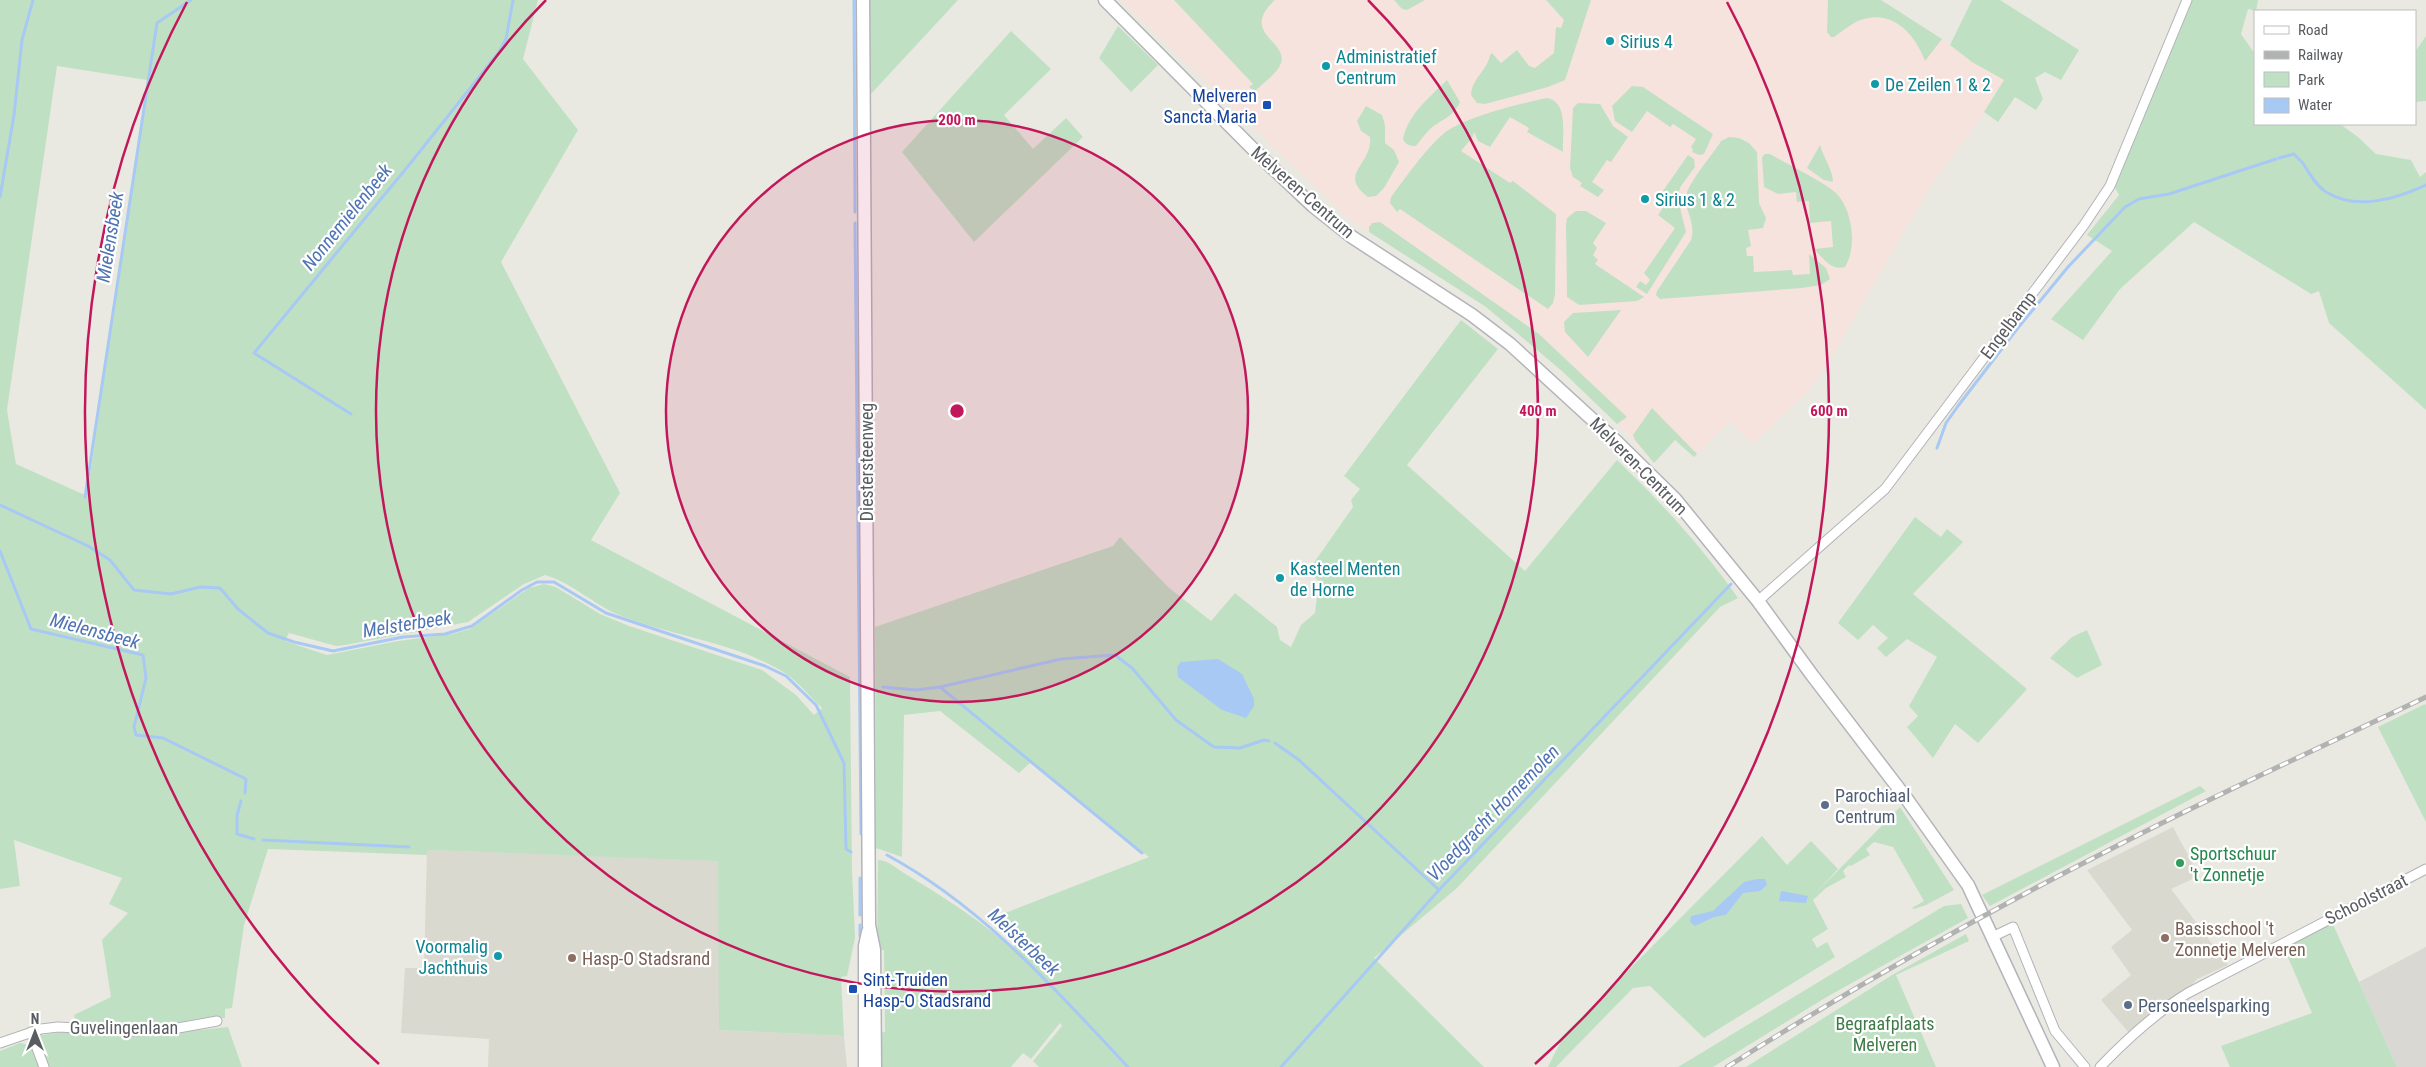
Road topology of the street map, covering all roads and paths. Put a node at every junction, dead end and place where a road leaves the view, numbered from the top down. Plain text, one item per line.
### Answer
1 (862, 0) edge
2 (1105, 0) edge
3 (2187, 0) edge
4 (1758, 601) junction
5 (2426, 869) edge
6 (869, 925) junction
7 (1992, 937) junction
8 (216, 1021) dead end
9 (31, 1032) junction
10 (0, 1043) edge
11 (2108, 1063) edge
12 (44, 1067) edge
13 (865, 1067) edge
14 (875, 1067) edge
15 (2053, 1067) edge
16 (2085, 1067) edge
17 (2094, 1067) edge
18 (2100, 1067) edge

1 - 6 main road, Diestersteenweg
2 - 4 main road, Melveren-Centrum
3 - 4 street, Engelbamp
4 - 7 main road, Melveren-Centrum
5 - 11 street, Schoolstraat
6 - 13 main road, Diestersteenweg
6 - 14 main road, Diestersteenweg
7 - 15 main road, Melveren-Centrum
7 - 16 street
8 - 9 street, Guvelingenlaan
9 - 10 street, Guvelingenlaan
9 - 12 street
11 - 17 street, Schoolstraat
11 - 18 street, Schoolstraat

